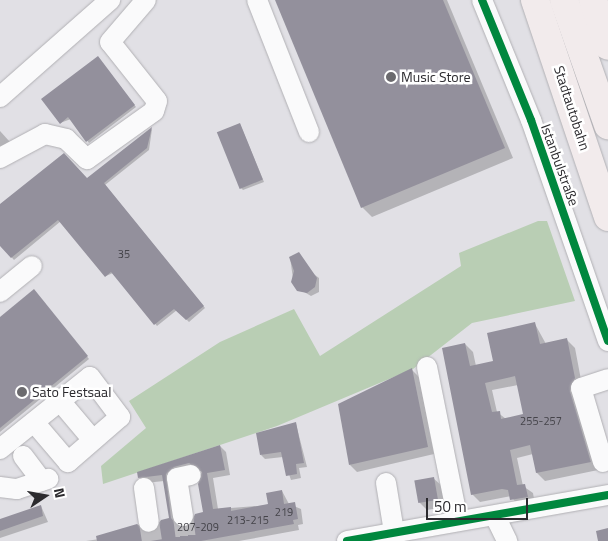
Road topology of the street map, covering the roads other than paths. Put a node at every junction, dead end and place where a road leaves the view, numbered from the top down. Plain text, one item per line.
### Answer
1 (110, 0) edge
2 (146, 0) edge
3 (257, 0) edge
4 (482, 0) edge
5 (516, 0) edge
6 (534, 0) edge
7 (564, 0) edge
8 (592, 0) edge
9 (608, 46) edge
10 (559, 68) junction
11 (0, 97) edge
12 (608, 125) edge
13 (308, 132) dead end
14 (0, 158) edge
15 (608, 218) edge
16 (32, 266) dead end
17 (0, 292) edge
18 (608, 341) edge
19 (427, 367) dead end
20 (608, 378) edge
21 (60, 402) junction
22 (34, 422) junction
23 (93, 440) junction
24 (0, 449) edge
25 (23, 456) dead end
26 (603, 462) dead end
27 (191, 475) dead end
28 (386, 483) dead end
29 (0, 487) edge
30 (144, 488) dead end
31 (608, 495) edge
32 (182, 516) tunnel mouth
33 (495, 516) junction
34 (458, 521) junction
35 (149, 522) tunnel mouth
36 (394, 532) junction
37 (420, 534) edge
38 (347, 541) edge
39 (507, 541) edge

1 - 11 street
2 - 14 street
3 - 13 street
4 - 18 street, Istanbulstraße
5 - 10 highway
6 - 10 highway, Stadtautobahn
7 - 12 highway, Stadtautobahn
8 - 9 highway
10 - 15 highway, Stadtautobahn
16 - 17 street
19 - 34 street
20 - 26 street
21 - 22 street
21 - 23 street
21 - 23 street
22 - 23 street
22 - 24 street
25 - 29 street
27 - 32 street
28 - 36 street
30 - 35 street
31 - 33 street
33 - 34 street
33 - 39 street
34 - 37 street
36 - 37 street
36 - 38 street

